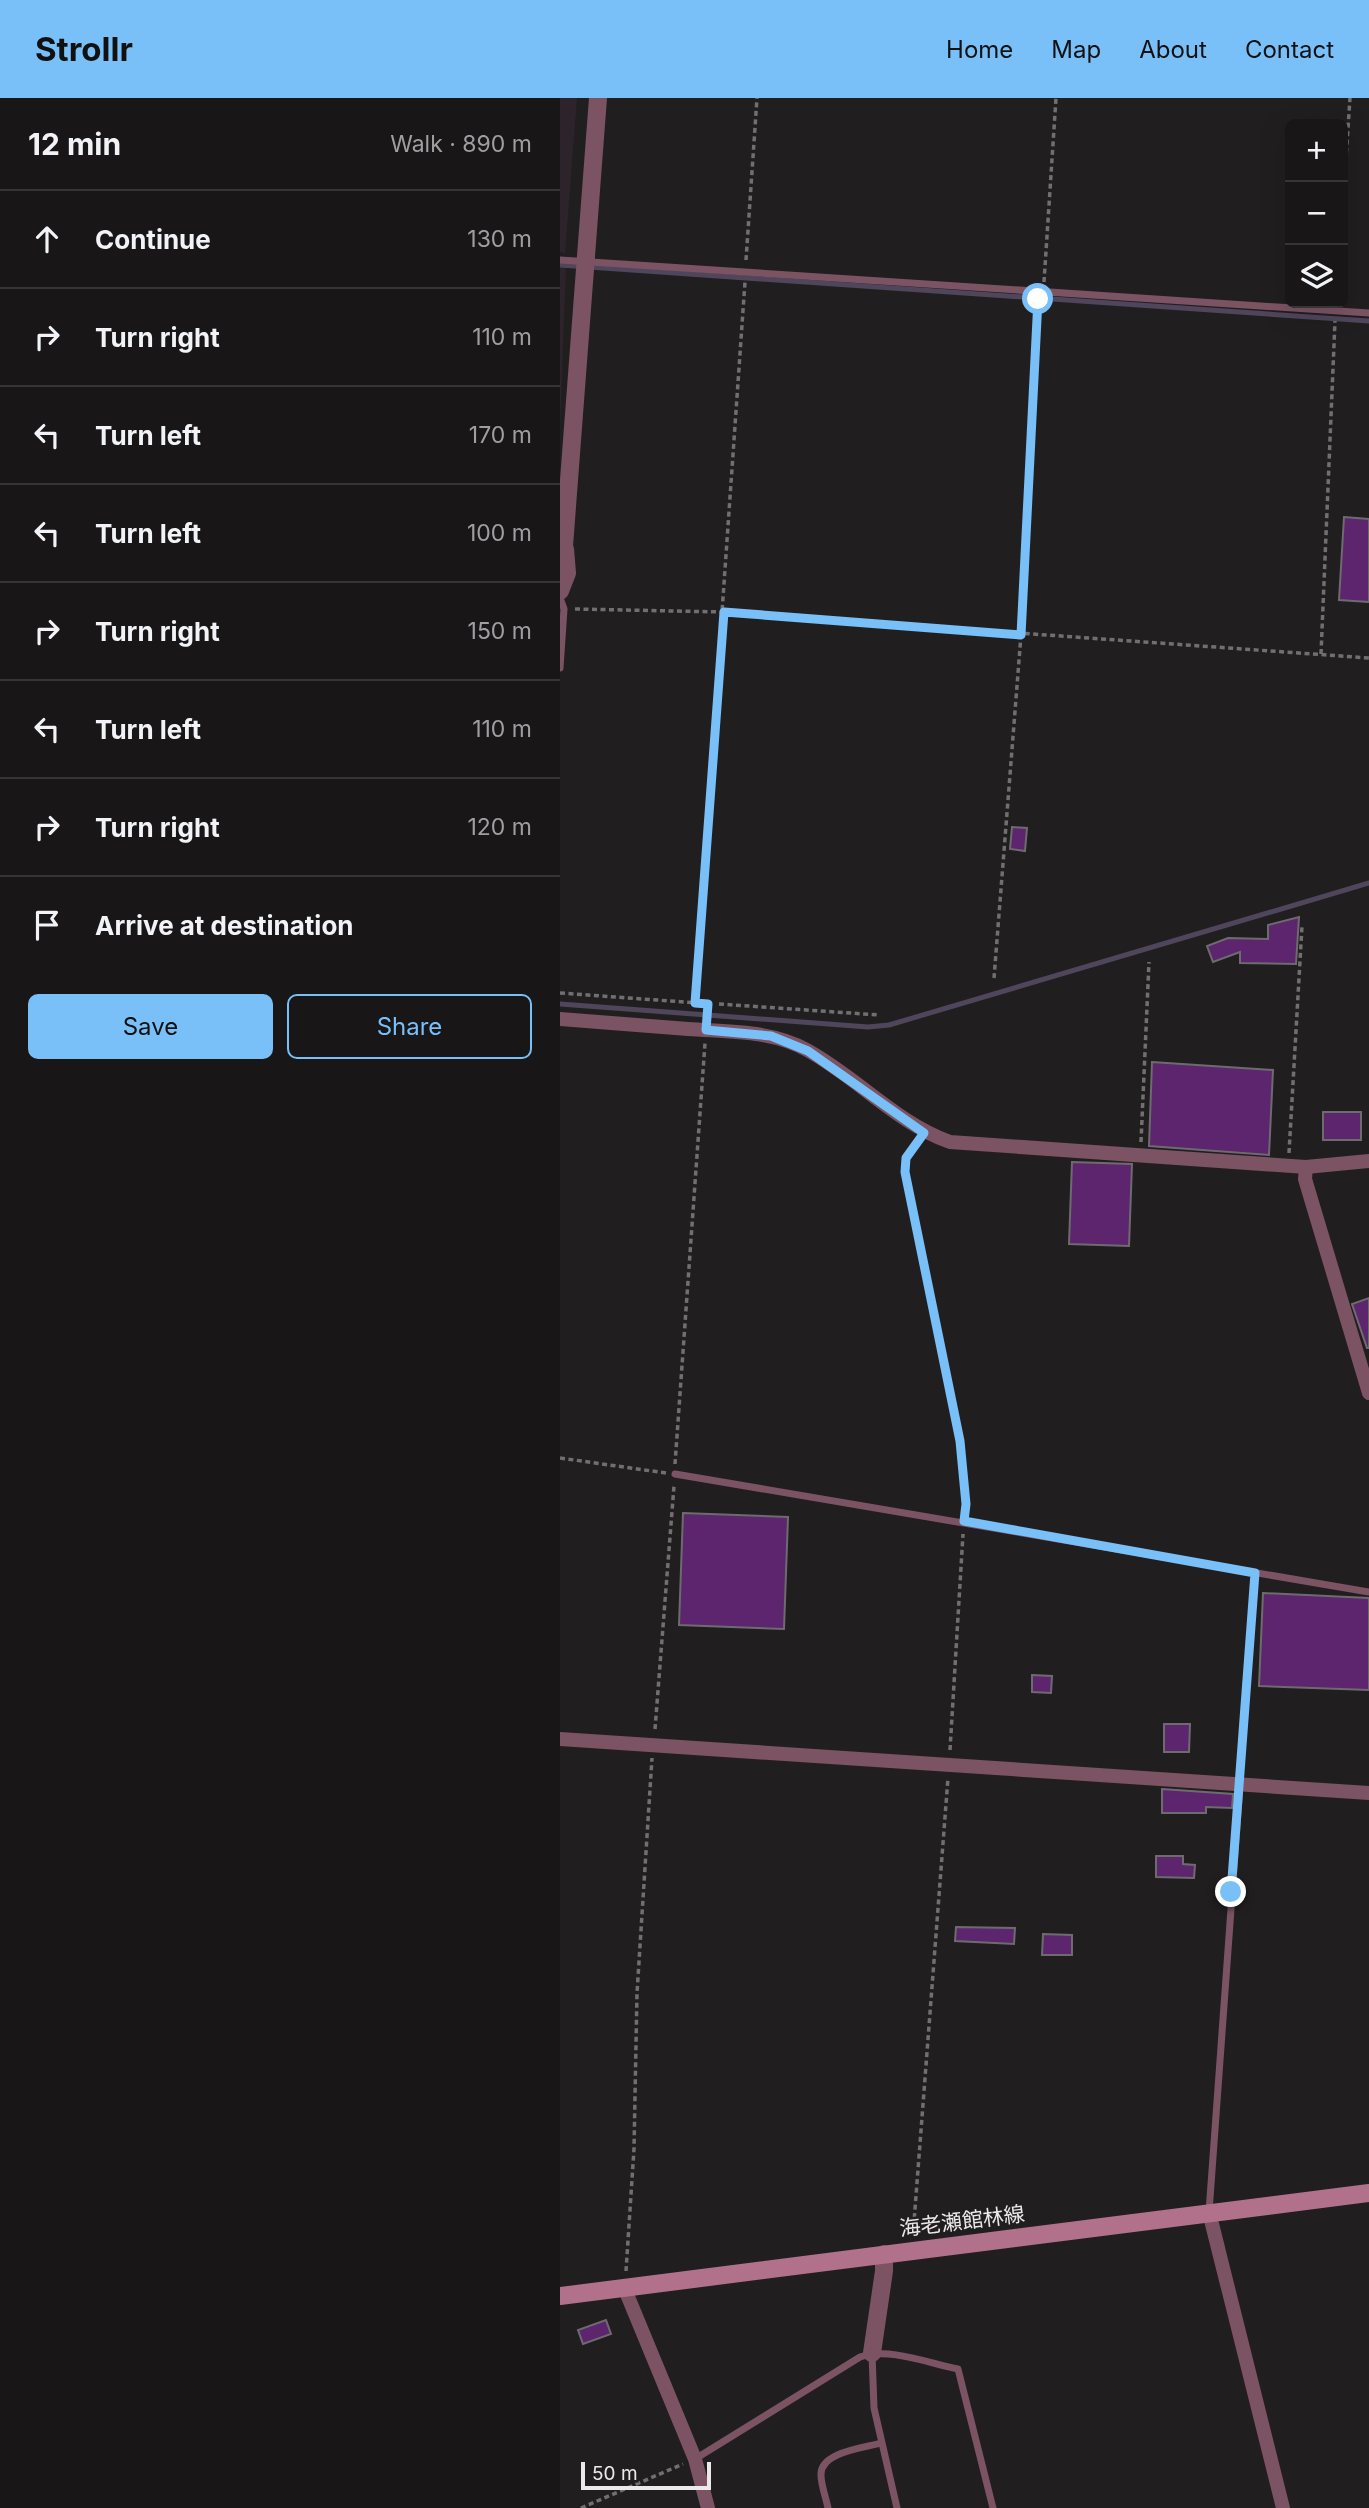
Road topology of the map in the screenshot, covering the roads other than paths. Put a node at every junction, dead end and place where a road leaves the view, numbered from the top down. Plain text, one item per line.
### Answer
1 (598, 98) edge
2 (560, 260) edge
3 (587, 262) junction
4 (1369, 313) edge
5 (562, 553) edge
6 (560, 598) edge
7 (562, 600) edge
8 (560, 668) edge
9 (708, 1006) road end
10 (560, 1019) edge
11 (706, 1027) junction
12 (1369, 1161) edge
13 (1306, 1167) junction
14 (1369, 1393) edge
15 (675, 1474) road end
16 (1369, 1592) edge
17 (560, 1739) edge
18 (1240, 1784) junction
19 (1369, 1793) edge
20 (1369, 2193) edge
21 (1209, 2212) junction
22 (884, 2255) junction
23 (624, 2287) junction
24 (560, 2296) edge
25 (872, 2353) junction
26 (881, 2444) junction
27 (695, 2459) junction
28 (708, 2508) edge
29 (828, 2508) edge
30 (897, 2508) edge
31 (993, 2508) edge
32 (1283, 2508) edge

1 - 3 street
2 - 3 lane
3 - 4 lane
3 - 5 street
5 - 7 street
6 - 7 lane
7 - 8 lane
9 - 11 lane
10 - 11 street
11 - 13 street
12 - 13 street
13 - 14 street
15 - 16 lane
17 - 18 street
18 - 19 street
18 - 21 lane
20 - 21 main road, 海老瀬館林線
21 - 22 main road, 海老瀬館林線
21 - 32 street
22 - 23 main road, 海老瀬館林線
22 - 25 street
23 - 24 main road, 海老瀬館林線
23 - 27 street
25 - 26 lane
25 - 27 lane
25 - 31 lane
26 - 29 lane
26 - 30 lane
27 - 28 street

